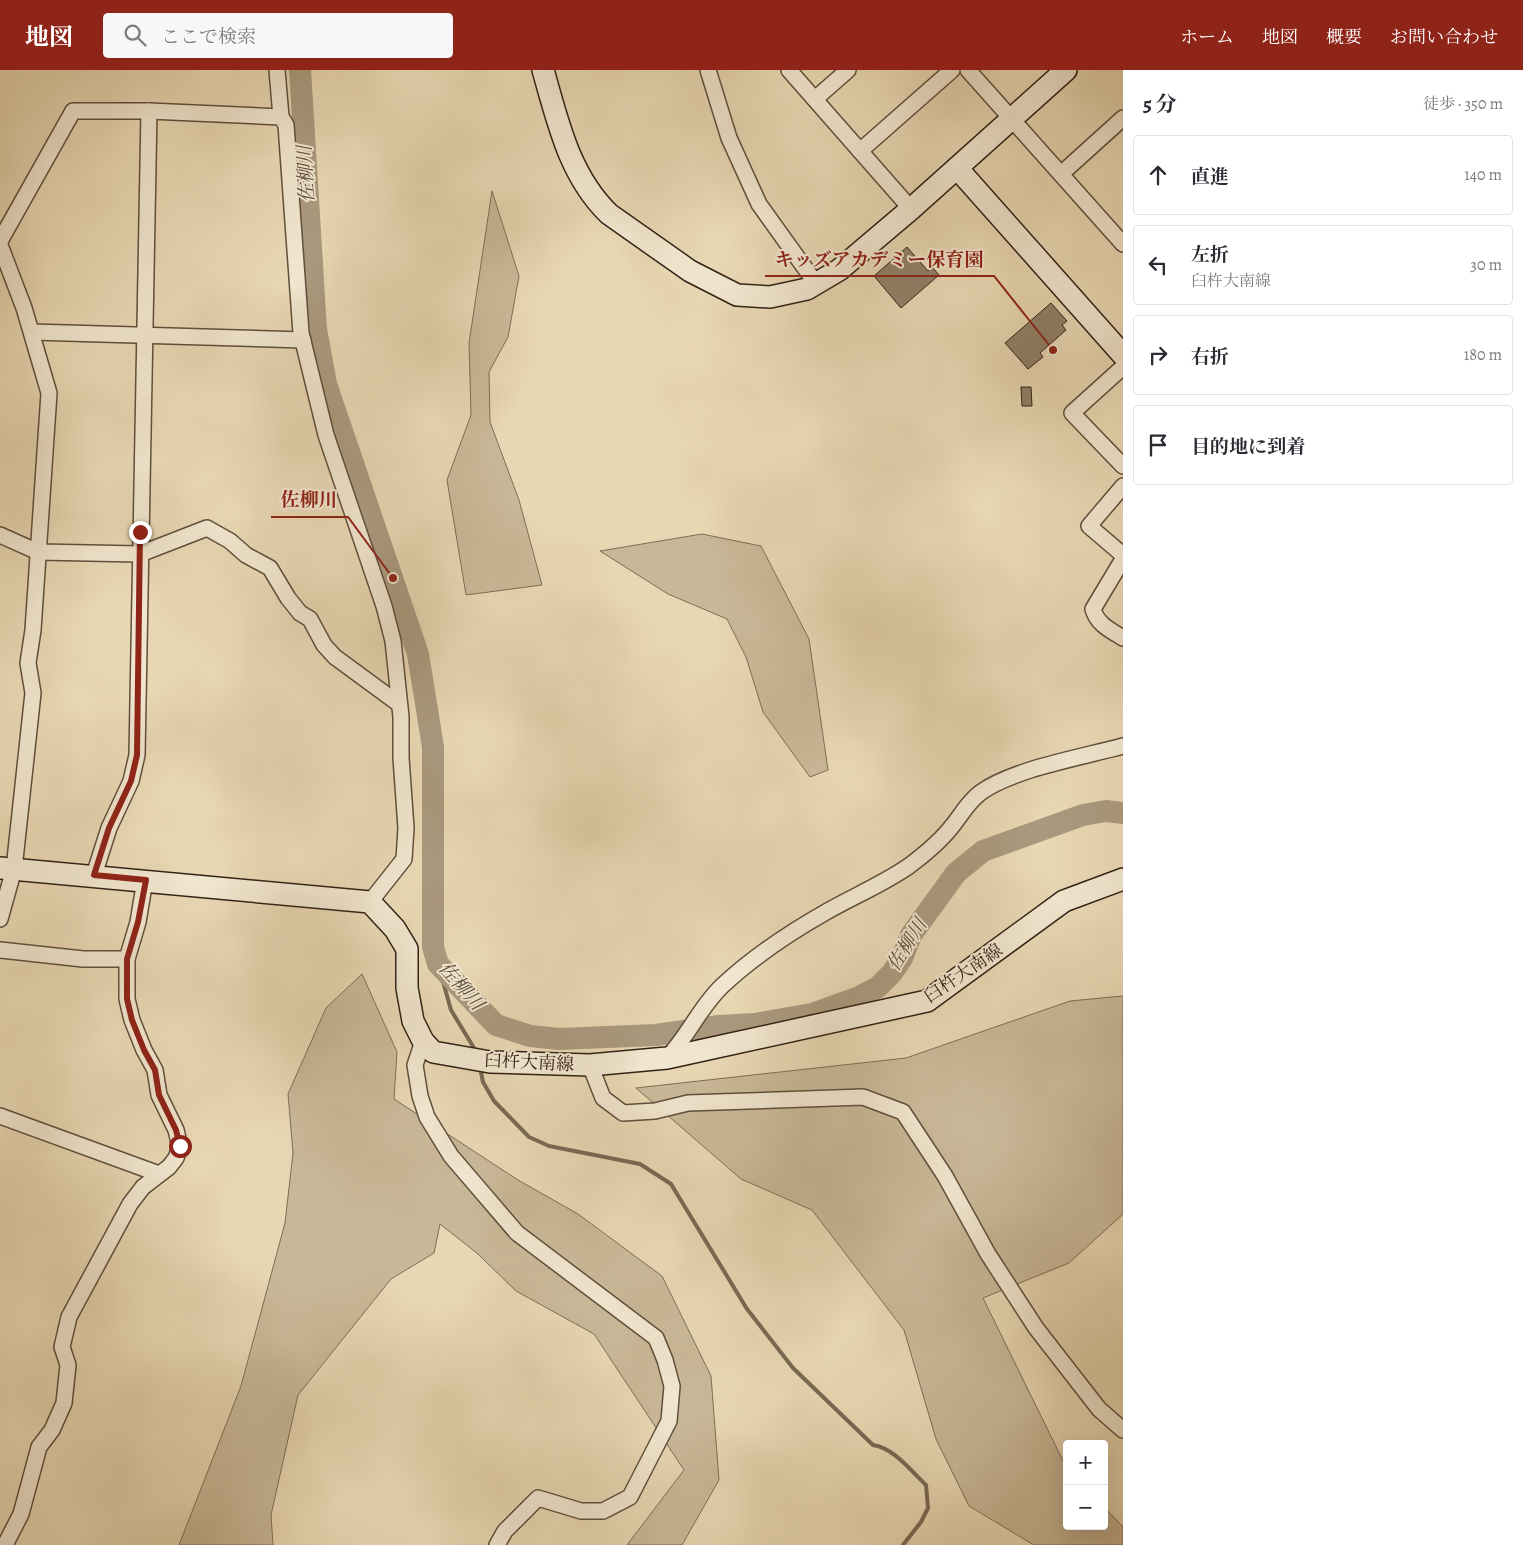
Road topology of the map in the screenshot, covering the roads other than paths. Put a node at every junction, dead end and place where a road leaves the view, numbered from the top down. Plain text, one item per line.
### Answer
1 (277, 70) edge
2 (543, 70) edge
3 (708, 70) edge
4 (790, 70) edge
5 (848, 70) edge
6 (952, 70) edge
7 (968, 70) edge
8 (1066, 70) edge
9 (815, 99) junction
10 (149, 111) junction
11 (281, 117) junction
12 (1012, 119) junction
13 (1120, 128) edge
14 (860, 151) junction
15 (956, 168) junction
16 (1061, 174) junction
17 (911, 209) junction
18 (0, 241) edge
19 (1123, 244) edge
20 (0, 245) edge
21 (817, 284) junction
22 (32, 332) junction
23 (145, 336) junction
24 (303, 340) junction
25 (1123, 355) edge
26 (1123, 367) edge
27 (1123, 466) edge
28 (1123, 486) edge
29 (0, 535) edge
30 (38, 552) junction
31 (140, 554) junction
32 (1123, 557) edge
33 (1123, 638) edge
34 (399, 704) junction
35 (1123, 746) edge
36 (7, 868) edge
37 (94, 875) junction
38 (1123, 879) edge
39 (146, 880) junction
40 (370, 902) junction
41 (0, 919) edge
42 (0, 950) edge
43 (127, 959) junction
44 (423, 1041) junction
45 (666, 1058) junction
46 (590, 1065) junction
47 (0, 1116) edge
48 (158, 1174) junction
49 (1123, 1430) edge
50 (4, 1545) edge
51 (497, 1545) edge

1 - 11 street
2 - 21 main road
3 - 21 street
4 - 9 street
5 - 9 street
6 - 14 street
7 - 12 street
8 - 12 main road
9 - 14 street
10 - 11 street
10 - 18 street
10 - 23 street
11 - 24 street
12 - 15 main road
12 - 16 street
13 - 16 street
14 - 17 street
15 - 17 main road
15 - 25 main road
16 - 19 street
17 - 21 main road
20 - 22 street
22 - 23 street
22 - 30 street
23 - 24 street
23 - 31 street
24 - 34 street
26 - 27 street
28 - 32 street
29 - 30 street
30 - 31 street
30 - 36 street
31 - 34 street
31 - 37 street
32 - 33 street
34 - 40 street
35 - 45 street
36 - 37 main road
36 - 41 street
37 - 39 main road
38 - 45 main road, 臼杵大南線
39 - 40 main road
39 - 43 street
40 - 44 main road
42 - 43 street
43 - 48 street
44 - 46 main road, 臼杵大南線
44 - 51 street
45 - 46 main road, 臼杵大南線
46 - 49 street
47 - 48 street
48 - 50 street

